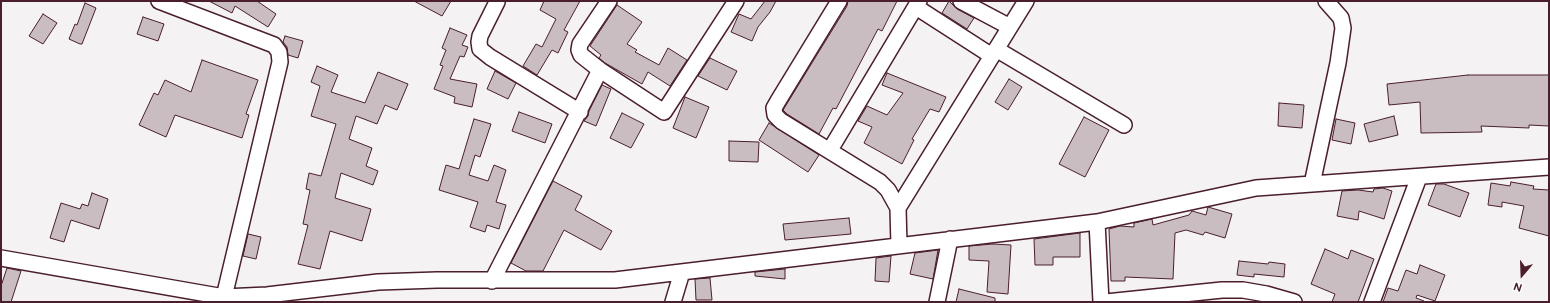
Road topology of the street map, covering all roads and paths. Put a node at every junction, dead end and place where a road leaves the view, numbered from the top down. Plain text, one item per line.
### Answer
1 (609, 1) edge
2 (736, 1) edge
3 (839, 1) edge
4 (961, 1) edge
5 (1026, 1) edge
6 (1326, 1) edge
7 (497, 2) edge
8 (167, 3) edge
9 (918, 4) edge
10 (1010, 27) junction
11 (994, 52) junction
12 (600, 70) junction
13 (580, 112) junction
14 (1124, 125) dead end
15 (830, 150) junction
16 (1549, 167) edge
17 (1419, 177) junction
18 (1312, 184) junction
19 (898, 208) junction
20 (1097, 222) junction
21 (950, 239) junction
22 (899, 246) junction
23 (1, 258) edge
24 (682, 272) junction
25 (492, 281) junction
26 (224, 297) junction
27 (673, 302) edge
28 (937, 302) edge
29 (1101, 302) edge
30 (1106, 302) edge
31 (1294, 302) edge
32 (1372, 302) edge

1 - 12 street
2 - 12 street
3 - 15 street
4 - 10 street
5 - 10 street
6 - 18 street
7 - 13 street
8 - 26 street
9 - 11 street
9 - 15 street
10 - 11 street
11 - 14 street
11 - 19 street
12 - 13 street
13 - 25 street
15 - 19 street
16 - 17 street
17 - 18 street
17 - 32 street
18 - 20 street
19 - 22 street
20 - 21 street
20 - 29 street
21 - 22 street
21 - 28 street
22 - 24 street
23 - 26 street
24 - 25 street
24 - 27 street
25 - 26 street
30 - 31 street

